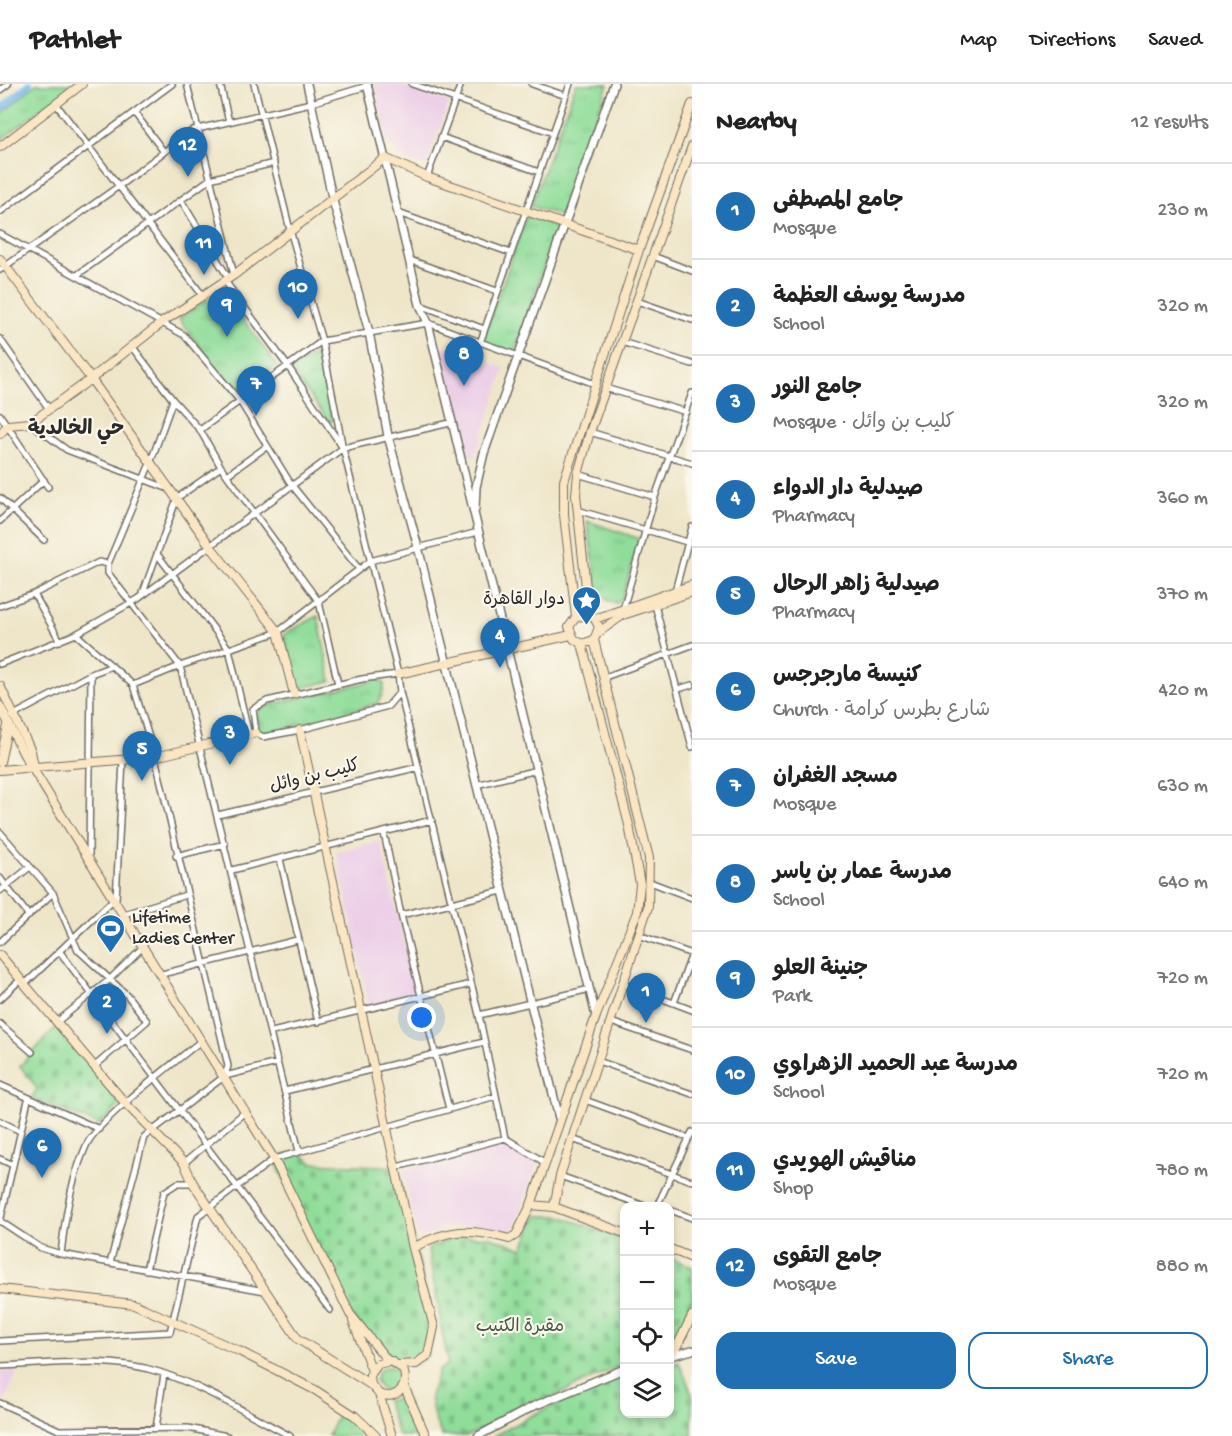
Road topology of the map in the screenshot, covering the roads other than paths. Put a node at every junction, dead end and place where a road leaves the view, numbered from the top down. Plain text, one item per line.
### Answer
1 (8, 84) edge
2 (82, 84) edge
3 (172, 84) edge
4 (187, 84) edge
5 (220, 84) edge
6 (254, 84) edge
7 (307, 84) edge
8 (412, 84) edge
9 (460, 84) edge
10 (532, 84) edge
11 (570, 84) edge
12 (614, 84) edge
13 (367, 85) edge
14 (0, 90) edge
15 (566, 96) junction
16 (455, 99) junction
17 (311, 103) junction
18 (56, 104) junction
19 (692, 104) edge
20 (134, 112) junction
21 (261, 113) junction
22 (229, 122) junction
23 (198, 130) junction
24 (553, 133) junction
25 (441, 137) junction
26 (89, 146) junction
27 (692, 146) edge
28 (0, 147) edge
29 (164, 152) junction
30 (385, 158) junction
31 (274, 163) junction
32 (539, 172) junction
33 (427, 177) junction
34 (210, 179) junction
35 (119, 186) junction
36 (332, 197) junction
37 (181, 200) junction
38 (525, 211) junction
39 (0, 212) edge
40 (398, 213) junction
41 (564, 224) junction
42 (148, 225) junction
43 (290, 230) junction
44 (0, 234) edge
45 (29, 249) junction
46 (639, 250) junction
47 (511, 253) junction
48 (654, 256) junction
49 (0, 260) edge
50 (410, 260) junction
51 (4, 268) edge
52 (692, 271) edge
53 (77, 275) junction
54 (229, 278) junction
55 (497, 291) junction
56 (202, 296) junction
57 (637, 301) junction
58 (420, 305) junction
59 (692, 320) edge
60 (164, 321) junction
61 (428, 323) junction
62 (484, 328) junction
63 (369, 332) junction
64 (0, 339) edge
65 (322, 341) junction
66 (622, 342) junction
67 (480, 343) junction
68 (132, 346) junction
69 (520, 358) junction
70 (692, 364) edge
71 (287, 365) junction
72 (92, 379) junction
73 (595, 384) junction
74 (606, 388) junction
75 (692, 393) edge
76 (173, 400) junction
77 (239, 400) junction
78 (49, 409) junction
79 (686, 412) junction
80 (0, 414) edge
81 (30, 423) junction
82 (450, 423) junction
83 (8, 425) junction
84 (200, 430) junction
85 (590, 432) junction
86 (0, 434) edge
87 (388, 436) junction
88 (266, 447) junction
89 (343, 448) junction
90 (671, 456) junction
91 (151, 461) junction
92 (692, 463) edge
93 (221, 467) junction
94 (578, 474) junction
95 (227, 475) junction
96 (144, 479) junction
97 (44, 480) junction
98 (291, 484) junction
99 (48, 487) dead end
100 (171, 489) junction
101 (655, 497) junction
102 (0, 498) edge
103 (177, 498) junction
104 (13, 510) junction
105 (577, 510) junction
106 (253, 512) junction
107 (475, 518) junction
108 (0, 521) edge
109 (692, 527) edge
110 (645, 530) junction
111 (478, 532) junction
112 (44, 540) dead end
113 (687, 542) junction
114 (211, 547) junction
115 (418, 547) junction
116 (157, 554) junction
117 (370, 561) junction
118 (108, 564) junction
119 (359, 569) junction
120 (172, 572) junction
121 (692, 585) edge
122 (675, 591) junction
123 (692, 592) edge
124 (34, 594) junction
125 (143, 594) junction
126 (132, 602) junction
127 (320, 602) junction
128 (1, 603) edge
129 (655, 605) junction
130 (623, 609) junction
131 (576, 617) junction
132 (592, 617) junction
133 (278, 632) junction
134 (599, 632) junction
135 (76, 634) junction
136 (571, 636) junction
137 (60, 640) junction
138 (594, 640) junction
139 (582, 644) junction
140 (692, 645) edge
141 (229, 649) junction
142 (508, 650) junction
143 (668, 654) junction
144 (0, 664) edge
145 (446, 664) junction
146 (112, 666) junction
147 (180, 666) junction
148 (91, 674) junction
149 (399, 674) junction
150 (604, 677) junction
151 (338, 684) junction
152 (134, 685) junction
153 (692, 685) edge
154 (0, 686) edge
155 (678, 689) junction
156 (400, 692) junction
157 (294, 694) junction
158 (0, 705) edge
159 (12, 716) junction
160 (690, 722) edge
161 (5, 730) edge
162 (300, 730) junction
163 (253, 734) junction
164 (200, 747) junction
165 (692, 747) edge
166 (155, 758) junction
167 (123, 760) junction
168 (0, 762) edge
169 (92, 763) junction
170 (34, 767) junction
171 (419, 767) junction
172 (0, 770) edge
173 (537, 770) junction
174 (476, 785) junction
175 (314, 792) junction
176 (218, 816) junction
177 (432, 820) junction
178 (384, 833) junction
179 (1, 834) edge
180 (225, 844) junction
181 (328, 846) junction
182 (89, 856) junction
183 (176, 856) junction
184 (280, 859) junction
185 (30, 867) junction
186 (232, 870) junction
187 (0, 878) edge
188 (650, 882) junction
189 (6, 886) junction
190 (0, 891) edge
191 (502, 891) junction
192 (53, 893) junction
193 (186, 895) junction
194 (692, 898) edge
195 (115, 899) junction
196 (451, 904) junction
197 (124, 914) junction
198 (401, 915) junction
199 (29, 916) junction
200 (639, 935) junction
201 (72, 940) junction
202 (297, 940) junction
203 (0, 942) edge
204 (144, 946) junction
205 (60, 952) junction
206 (251, 952) junction
207 (692, 954) edge
208 (0, 955) edge
209 (203, 964) junction
210 (162, 974) junction
211 (109, 980) junction
212 (23, 982) junction
213 (471, 984) junction
214 (623, 984) junction
215 (590, 989) junction
216 (92, 993) junction
217 (422, 996) junction
218 (0, 999) edge
219 (530, 1002) junction
220 (674, 1003) junction
221 (692, 1010) edge
222 (363, 1011) junction
223 (479, 1015) junction
224 (596, 1016) junction
225 (58, 1022) junction
226 (318, 1022) junction
227 (611, 1022) junction
228 (0, 1024) edge
229 (272, 1032) junction
230 (127, 1039) junction
231 (202, 1040) junction
232 (484, 1042) junction
233 (692, 1050) edge
234 (32, 1052) dead end
235 (436, 1054) junction
236 (598, 1061) junction
237 (278, 1063) junction
238 (95, 1066) junction
239 (374, 1070) junction
240 (225, 1076) junction
241 (157, 1078) junction
242 (0, 1085) edge
243 (285, 1091) junction
244 (692, 1094) edge
245 (496, 1096) junction
246 (28, 1100) junction
247 (585, 1100) junction
248 (126, 1104) junction
249 (449, 1109) junction
250 (180, 1110) junction
251 (245, 1112) junction
252 (559, 1118) junction
253 (0, 1121) edge
254 (387, 1128) junction
255 (99, 1129) junction
256 (20, 1131) junction
257 (153, 1132) junction
258 (505, 1138) junction
259 (572, 1139) junction
260 (690, 1139) edge
261 (206, 1144) junction
262 (299, 1150) junction
263 (0, 1159) edge
264 (274, 1159) junction
265 (544, 1162) junction
266 (184, 1163) junction
267 (13, 1165) junction
268 (397, 1167) junction
269 (672, 1174) junction
270 (560, 1176) junction
271 (692, 1181) edge
272 (193, 1183) junction
273 (237, 1186) junction
274 (634, 1202) edge
275 (659, 1202) edge
276 (531, 1205) junction
277 (211, 1207) junction
278 (554, 1207) junction
279 (674, 1212) edge
280 (692, 1218) edge
281 (0, 1222) edge
282 (620, 1232) edge
283 (413, 1248) junction
284 (674, 1251) edge
285 (61, 1254) junction
286 (692, 1258) edge
287 (110, 1263) junction
288 (146, 1270) junction
289 (182, 1277) junction
290 (0, 1290) edge
291 (265, 1290) junction
292 (330, 1310) dead end
293 (350, 1314) junction
294 (692, 1316) edge
295 (172, 1319) junction
296 (0, 1341) edge
297 (674, 1349) edge
298 (692, 1350) edge
299 (674, 1354) edge
300 (388, 1361) junction
301 (399, 1365) junction
302 (0, 1366) edge
303 (372, 1371) junction
304 (620, 1371) edge
305 (164, 1374) junction
306 (371, 1385) junction
307 (404, 1386) junction
308 (379, 1394) junction
309 (0, 1403) edge
310 (52, 1427) junction
311 (143, 1428) junction
312 (156, 1428) junction
313 (52, 1436) edge
314 (142, 1436) edge
315 (227, 1436) edge
316 (290, 1436) edge
317 (376, 1436) edge
318 (392, 1436) edge
319 (426, 1436) edge
320 (477, 1436) edge

1 - 14 street
2 - 18 main road
3 - 20 street
4 - 23 street
5 - 22 street
6 - 21 street
7 - 17 street
8 - 16 street
9 - 16 street
10 - 15 street
11 - 15 street
12 - 41 street
13 - 17 street
13 - 30 street
15 - 24 street
16 - 24 street
16 - 25 street
17 - 21 street
17 - 36 street
18 - 26 street
18 - 28 main road
19 - 46 main road
20 - 26 street
20 - 29 street
21 - 22 street
21 - 31 street
22 - 23 street
23 - 29 street
23 - 34 street
24 - 32 street
25 - 32 street
25 - 33 street
26 - 35 street
26 - 39 street
27 - 48 main road
29 - 35 street
30 - 33 main road
30 - 36 main road
30 - 40 street
31 - 34 street
31 - 43 street
32 - 38 street
33 - 38 main road
34 - 37 street
34 - 54 street
35 - 42 street
35 - 45 street
36 - 43 main road
36 - 63 street
37 - 42 street
37 - 54 street
38 - 41 main road
38 - 47 street
40 - 47 street
40 - 50 street
41 - 46 main road
41 - 69 street
42 - 53 street
42 - 56 street
43 - 54 main road
43 - 65 street
44 - 45 street
45 - 51 street
45 - 53 street
46 - 73 main road
47 - 55 street
48 - 52 street
48 - 57 main road
49 - 51 main road
50 - 55 street
50 - 58 street
51 - 72 main road
53 - 60 street
54 - 56 main road
54 - 71 street
55 - 62 street
56 - 60 main road
57 - 59 street
57 - 66 main road
58 - 61 street
58 - 62 street
60 - 68 main road
60 - 77 street
61 - 63 street
61 - 67 street
61 - 82 street
62 - 67 street
63 - 65 street
63 - 87 street
64 - 78 street
65 - 71 street
65 - 89 street
66 - 70 street
66 - 74 main road
67 - 69 street
68 - 72 main road
68 - 76 street
69 - 73 street
69 - 107 street
71 - 77 street
71 - 89 street
72 - 78 main road
72 - 91 main road
73 - 131 main road
74 - 79 street
74 - 85 main road
75 - 79 street
76 - 84 street
76 - 91 street
77 - 84 street
77 - 88 street
78 - 81 main road
79 - 90 street
80 - 83 street
81 - 83 main road
81 - 96 street
82 - 87 street
82 - 107 street
83 - 86 main road
83 - 97 street
84 - 93 street
85 - 90 street
85 - 94 main road
87 - 89 street
87 - 115 street
88 - 95 street
88 - 98 street
89 - 98 street
89 - 117 street
90 - 92 street
90 - 101 street
91 - 96 street
91 - 100 main road
93 - 95 street
93 - 103 street
94 - 101 street
94 - 105 main road
95 - 106 street
96 - 100 street
96 - 118 street
97 - 99 street
97 - 104 street
98 - 106 street
98 - 119 street
100 - 103 main road
101 - 110 street
102 - 104 street
103 - 114 main road
103 - 116 street
104 - 108 street
104 - 112 street
105 - 110 street
105 - 132 main road
106 - 114 street
106 - 127 street
107 - 111 street
109 - 113 street
110 - 113 street
110 - 130 street
111 - 115 street
111 - 142 street
113 - 122 street
114 - 120 street
114 - 133 main road
115 - 117 street
115 - 145 street
116 - 120 street
116 - 125 street
117 - 119 street
117 - 149 street
118 - 124 street
118 - 126 street
119 - 127 street
120 - 125 street
120 - 141 street
121 - 122 main road
122 - 130 main road
123 - 129 main road
124 - 128 street
124 - 137 street
125 - 126 street
126 - 135 street
126 - 147 street
127 - 133 street
127 - 151 street
129 - 134 main road
129 - 143 street
130 - 132 main road
131 - 132 main road
131 - 136 main road
132 - 134 main road
133 - 141 street
133 - 157 main road
134 - 138 main road
135 - 137 street
135 - 146 street
136 - 139 main road
136 - 142 main road
137 - 144 street
138 - 139 main road
138 - 150 main road
139 - 224 main road
140 - 143 street
141 - 147 street
141 - 163 street
142 - 145 main road
142 - 173 street
143 - 150 street
143 - 155 street
145 - 149 main road
145 - 174 street
146 - 148 street
146 - 152 street
147 - 152 street
147 - 164 street
148 - 159 street
148 - 169 street
149 - 151 street
149 - 156 street
150 - 188 main road
151 - 157 street
152 - 166 street
153 - 155 street
154 - 159 main road
155 - 160 street
156 - 162 street
156 - 171 street
157 - 163 street
158 - 161 main road
159 - 170 main road
160 - 165 street
161 - 168 main road
161 - 170 main road
162 - 163 street
162 - 175 main road
163 - 164 main road
164 - 166 main road
164 - 176 street
166 - 167 main road
166 - 183 street
167 - 169 main road
167 - 195 street
169 - 170 main road
169 - 182 street
170 - 172 main road
170 - 182 main road
171 - 175 street, كليب بن وائل
171 - 177 street
173 - 174 street
173 - 215 street
174 - 191 street
175 - 176 street, كليب بن وائل
175 - 181 main road
176 - 180 street
177 - 178 street
177 - 196 street
178 - 181 street
178 - 198 street
179 - 185 street
180 - 183 street
180 - 186 street
181 - 184 street
181 - 222 main road
182 - 195 main road
183 - 193 street
184 - 186 street
184 - 202 street
185 - 189 street
185 - 192 street
186 - 206 street
187 - 189 street
188 - 194 street
188 - 200 main road
189 - 190 street
189 - 199 street
191 - 196 street
191 - 219 street
192 - 199 street
192 - 201 street
193 - 197 street
193 - 209 street
195 - 197 main road
195 - 201 street
196 - 198 street
196 - 213 street
197 - 204 main road
198 - 217 street
199 - 203 street
200 - 207 street
200 - 214 main road
201 - 205 street
201 - 211 street
202 - 206 street
202 - 226 street
204 - 210 main road
204 - 211 street
205 - 212 street
205 - 216 street
206 - 209 street
206 - 229 street
207 - 220 street
208 - 212 main road
209 - 210 street
209 - 240 street
210 - 231 main road
211 - 216 street
211 - 230 street
212 - 218 street
212 - 225 main road
213 - 217 street
213 - 223 street
214 - 220 street
214 - 227 main road
215 - 219 street
215 - 224 street
216 - 225 street
216 - 230 street
217 - 222 street
217 - 235 street
219 - 223 street
219 - 252 street
220 - 221 street
222 - 226 street
222 - 239 main road
223 - 232 street
224 - 252 main road
225 - 238 main road
226 - 229 street
227 - 233 street
227 - 236 main road
228 - 234 street
229 - 237 street
230 - 238 street
230 - 241 street
231 - 240 main road
231 - 241 street
232 - 235 street
232 - 245 street
235 - 239 street
235 - 249 street
236 - 244 street
236 - 247 main road
237 - 240 street
237 - 243 street
238 - 248 main road
239 - 243 street
239 - 254 main road
240 - 250 street
240 - 251 main road
241 - 248 street
241 - 250 street
242 - 246 street
243 - 262 street
245 - 249 street
245 - 258 street
246 - 255 street
246 - 256 street
247 - 259 main road
247 - 260 street
248 - 255 street
248 - 257 main road
249 - 254 street
250 - 257 street
250 - 261 street
251 - 261 street
251 - 264 main road
252 - 265 main road
253 - 256 street
254 - 262 street
254 - 268 main road
255 - 285 street
256 - 267 street
257 - 266 main road
257 - 287 street
258 - 265 street
258 - 268 street
259 - 269 street
259 - 270 main road
260 - 269 street
261 - 266 street
261 - 273 street
262 - 264 street
263 - 267 street
264 - 273 street
264 - 293 main road
265 - 276 main road
266 - 272 main road
267 - 281 street
268 - 283 main road
269 - 271 street
269 - 275 street
270 - 274 street
270 - 278 main road
272 - 277 main road
272 - 288 street
273 - 277 street
273 - 292 street
276 - 278 main road
276 - 283 main road
277 - 289 street
277 - 291 main road
278 - 282 main road
279 - 280 street
281 - 285 street
283 - 301 main road
284 - 286 main road
285 - 287 street
287 - 288 street
288 - 289 street
289 - 291 street
289 - 295 street
290 - 295 main road
291 - 306 main road
293 - 300 main road
293 - 303 main road
294 - 297 main road
295 - 296 street
295 - 317 main road
298 - 299 street
300 - 301 main road
300 - 303 main road
301 - 307 main road
302 - 305 street
303 - 306 main road
304 - 320 street
305 - 312 street
305 - 316 street
306 - 308 main road
307 - 308 main road
307 - 319 main road
308 - 318 main road
309 - 310 street
310 - 311 street
310 - 313 street
311 - 312 street
311 - 314 street
312 - 315 street

